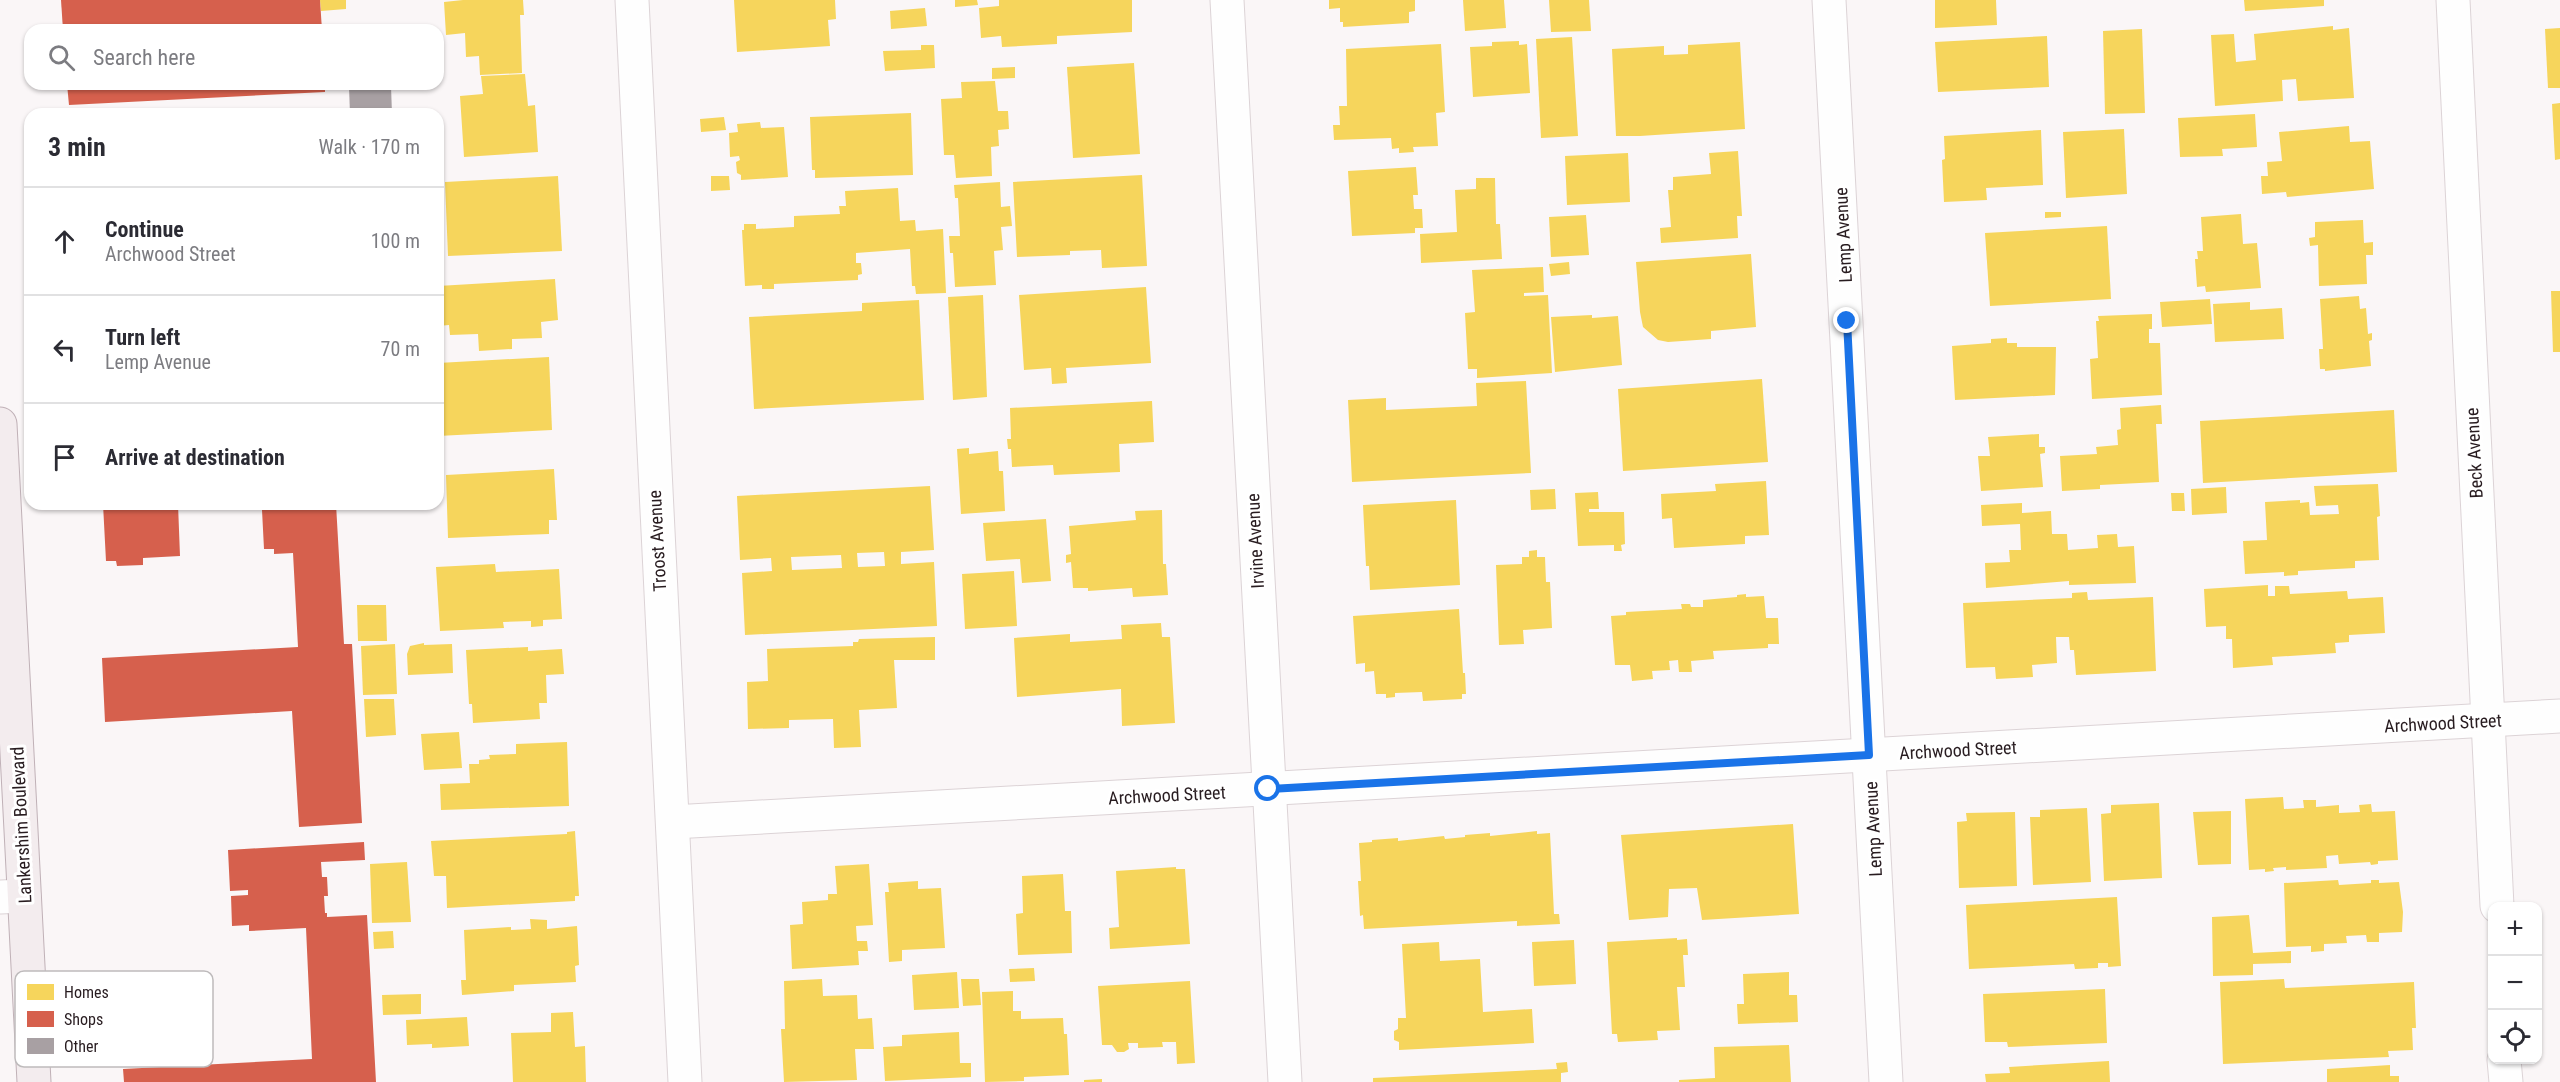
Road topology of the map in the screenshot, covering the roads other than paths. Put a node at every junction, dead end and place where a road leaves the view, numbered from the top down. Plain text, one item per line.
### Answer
1 (632, 0) edge
2 (1227, 0) edge
3 (1829, 0) edge
4 (2453, 0) edge
5 (0, 424) edge
6 (2560, 716) edge
7 (2487, 720) junction
8 (1869, 755) junction
9 (1268, 789) junction
10 (673, 822) junction
11 (12, 897) edge
12 (2497, 902) edge
13 (21, 971) edge
14 (2504, 1064) edge
15 (32, 1067) edge
16 (34, 1082) edge
17 (686, 1082) edge
18 (1284, 1082) edge
19 (1886, 1082) edge
20 (2506, 1082) edge

1 - 10 street, Troost Avenue
2 - 9 street, Irvine Avenue
3 - 8 street, Lemp Avenue
4 - 7 street, Beck Avenue
5 - 11 main road, Lankershim Boulevard
6 - 7 street, Archwood Street
7 - 8 street, Archwood Street
7 - 12 street, Beck Avenue
8 - 9 street, Archwood Street
8 - 19 street, Lemp Avenue
9 - 10 street, Archwood Street
9 - 18 street, Irvine Avenue
10 - 17 street, Troost Avenue
11 - 13 main road, Lankershim Boulevard
14 - 20 street
15 - 16 main road, Lankershim Boulevard

